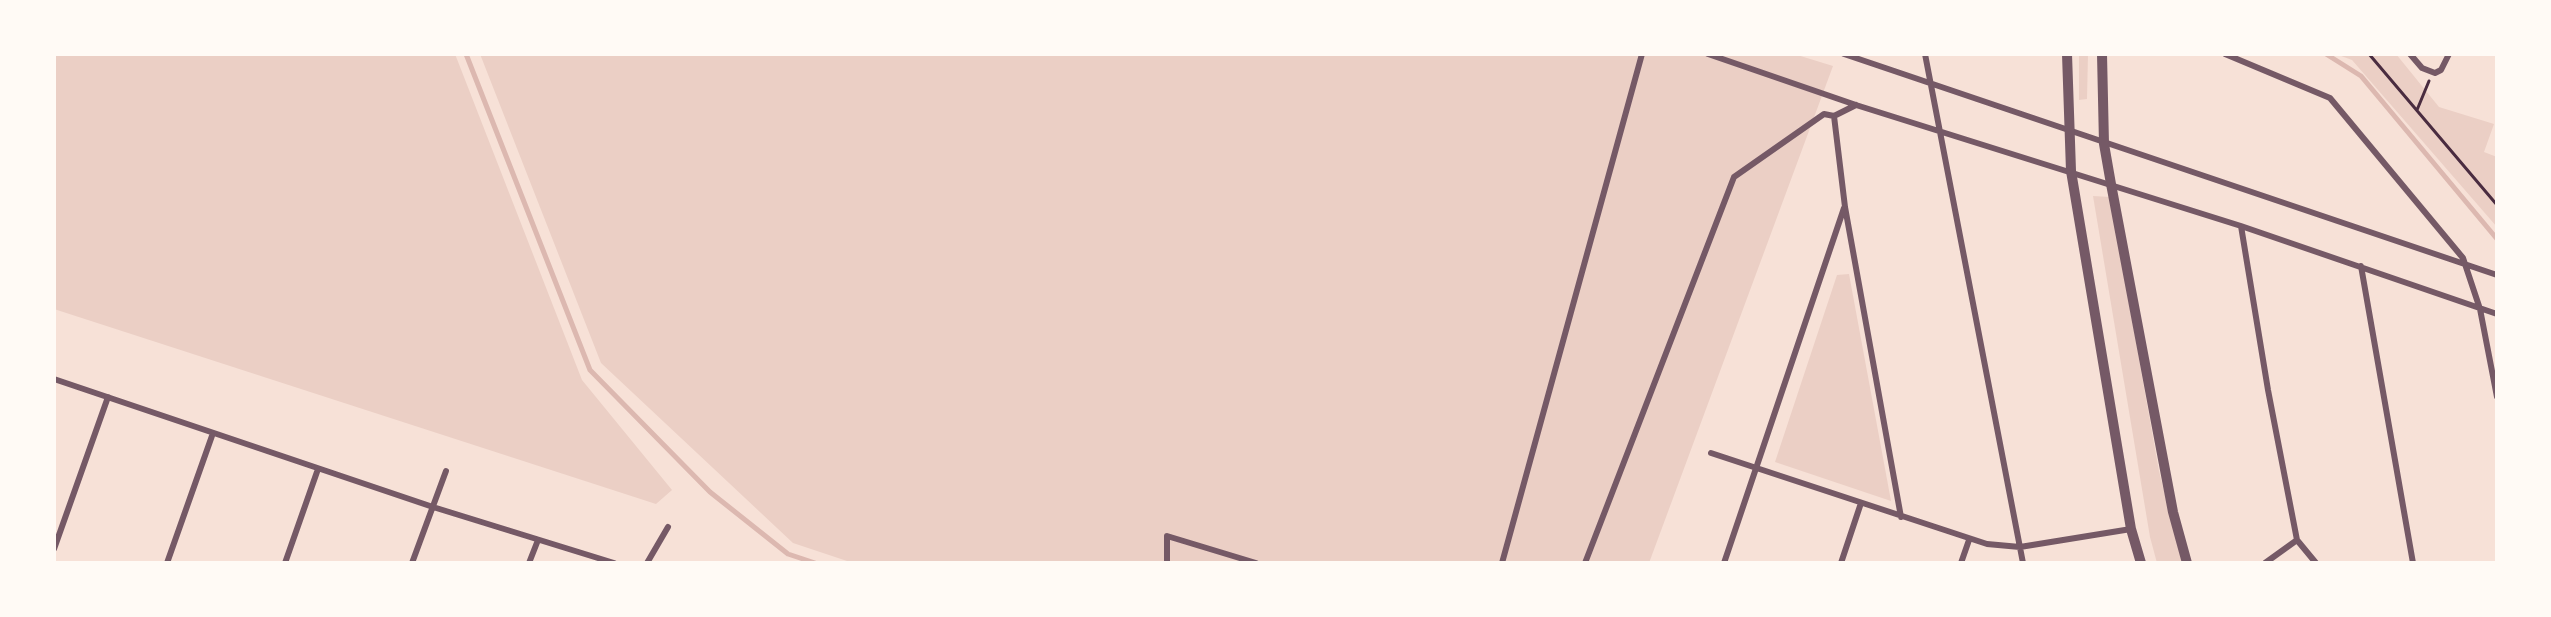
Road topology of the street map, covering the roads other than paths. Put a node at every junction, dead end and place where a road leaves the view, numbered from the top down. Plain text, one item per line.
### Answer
1 (1642, 54) edge
2 (1708, 54) edge
3 (1844, 54) edge
4 (1925, 54) edge
5 (2067, 54) edge
6 (2102, 54) edge
7 (2225, 54) edge
8 (2410, 54) edge
9 (2449, 54) edge
10 (1931, 83) junction
11 (1856, 105) junction
12 (1834, 116) junction
13 (1940, 130) junction
14 (2069, 132) junction
15 (2104, 144) junction
16 (2071, 171) junction
17 (2111, 184) junction
18 (1845, 207) junction
19 (2241, 226) junction
20 (2466, 265) junction
21 (2361, 266) junction
22 (2497, 275) edge
23 (2480, 309) junction
24 (2497, 314) edge
25 (54, 379) edge
26 (108, 397) junction
27 (2497, 397) edge
28 (213, 433) junction
29 (1711, 453) dead end
30 (1756, 468) junction
31 (318, 469) junction
32 (446, 471) dead end
33 (1861, 503) junction
34 (433, 507) junction
35 (1901, 517) junction
36 (668, 527) dead end
37 (2131, 529) junction
38 (538, 540) junction
39 (1969, 540) junction
40 (2297, 540) junction
41 (2020, 548) junction
42 (54, 549) edge
43 (167, 563) edge
44 (285, 563) edge
45 (411, 563) edge
46 (530, 563) edge
47 (614, 563) edge
48 (647, 563) edge
49 (1167, 563) edge
50 (1257, 563) edge
51 (1502, 563) edge
52 (1585, 563) edge
53 (1724, 563) edge
54 (1841, 563) edge
55 (1961, 563) edge
56 (2024, 563) edge
57 (2141, 563) edge
58 (2187, 563) edge
59 (2265, 563) edge
60 (2316, 563) edge
61 (2413, 563) edge

1 - 51 street
2 - 11 street
3 - 10 street
4 - 10 street
5 - 14 street
6 - 15 street
7 - 20 street
8 - 9 street
10 - 13 street
10 - 14 street
11 - 12 street
11 - 13 street
12 - 18 street
12 - 52 street
13 - 16 street
13 - 41 street
14 - 15 street
14 - 16 street
15 - 17 street
15 - 20 street
16 - 17 street
16 - 37 street
17 - 19 street
17 - 58 street
18 - 30 street
18 - 35 street
19 - 21 street
19 - 40 street
20 - 22 street
20 - 23 street
21 - 23 street
21 - 61 street
23 - 24 street
23 - 27 street
25 - 26 street
26 - 28 street
26 - 42 street
28 - 31 street
28 - 43 street
29 - 30 street
30 - 33 street
30 - 53 street
31 - 34 street
31 - 44 street
32 - 34 street
33 - 35 street
33 - 54 street
34 - 38 street
34 - 45 street
35 - 39 street
36 - 48 street
37 - 41 street
37 - 57 street
38 - 46 street
38 - 47 street
39 - 41 street
39 - 55 street
40 - 59 street
40 - 60 street
41 - 56 street
49 - 50 street

